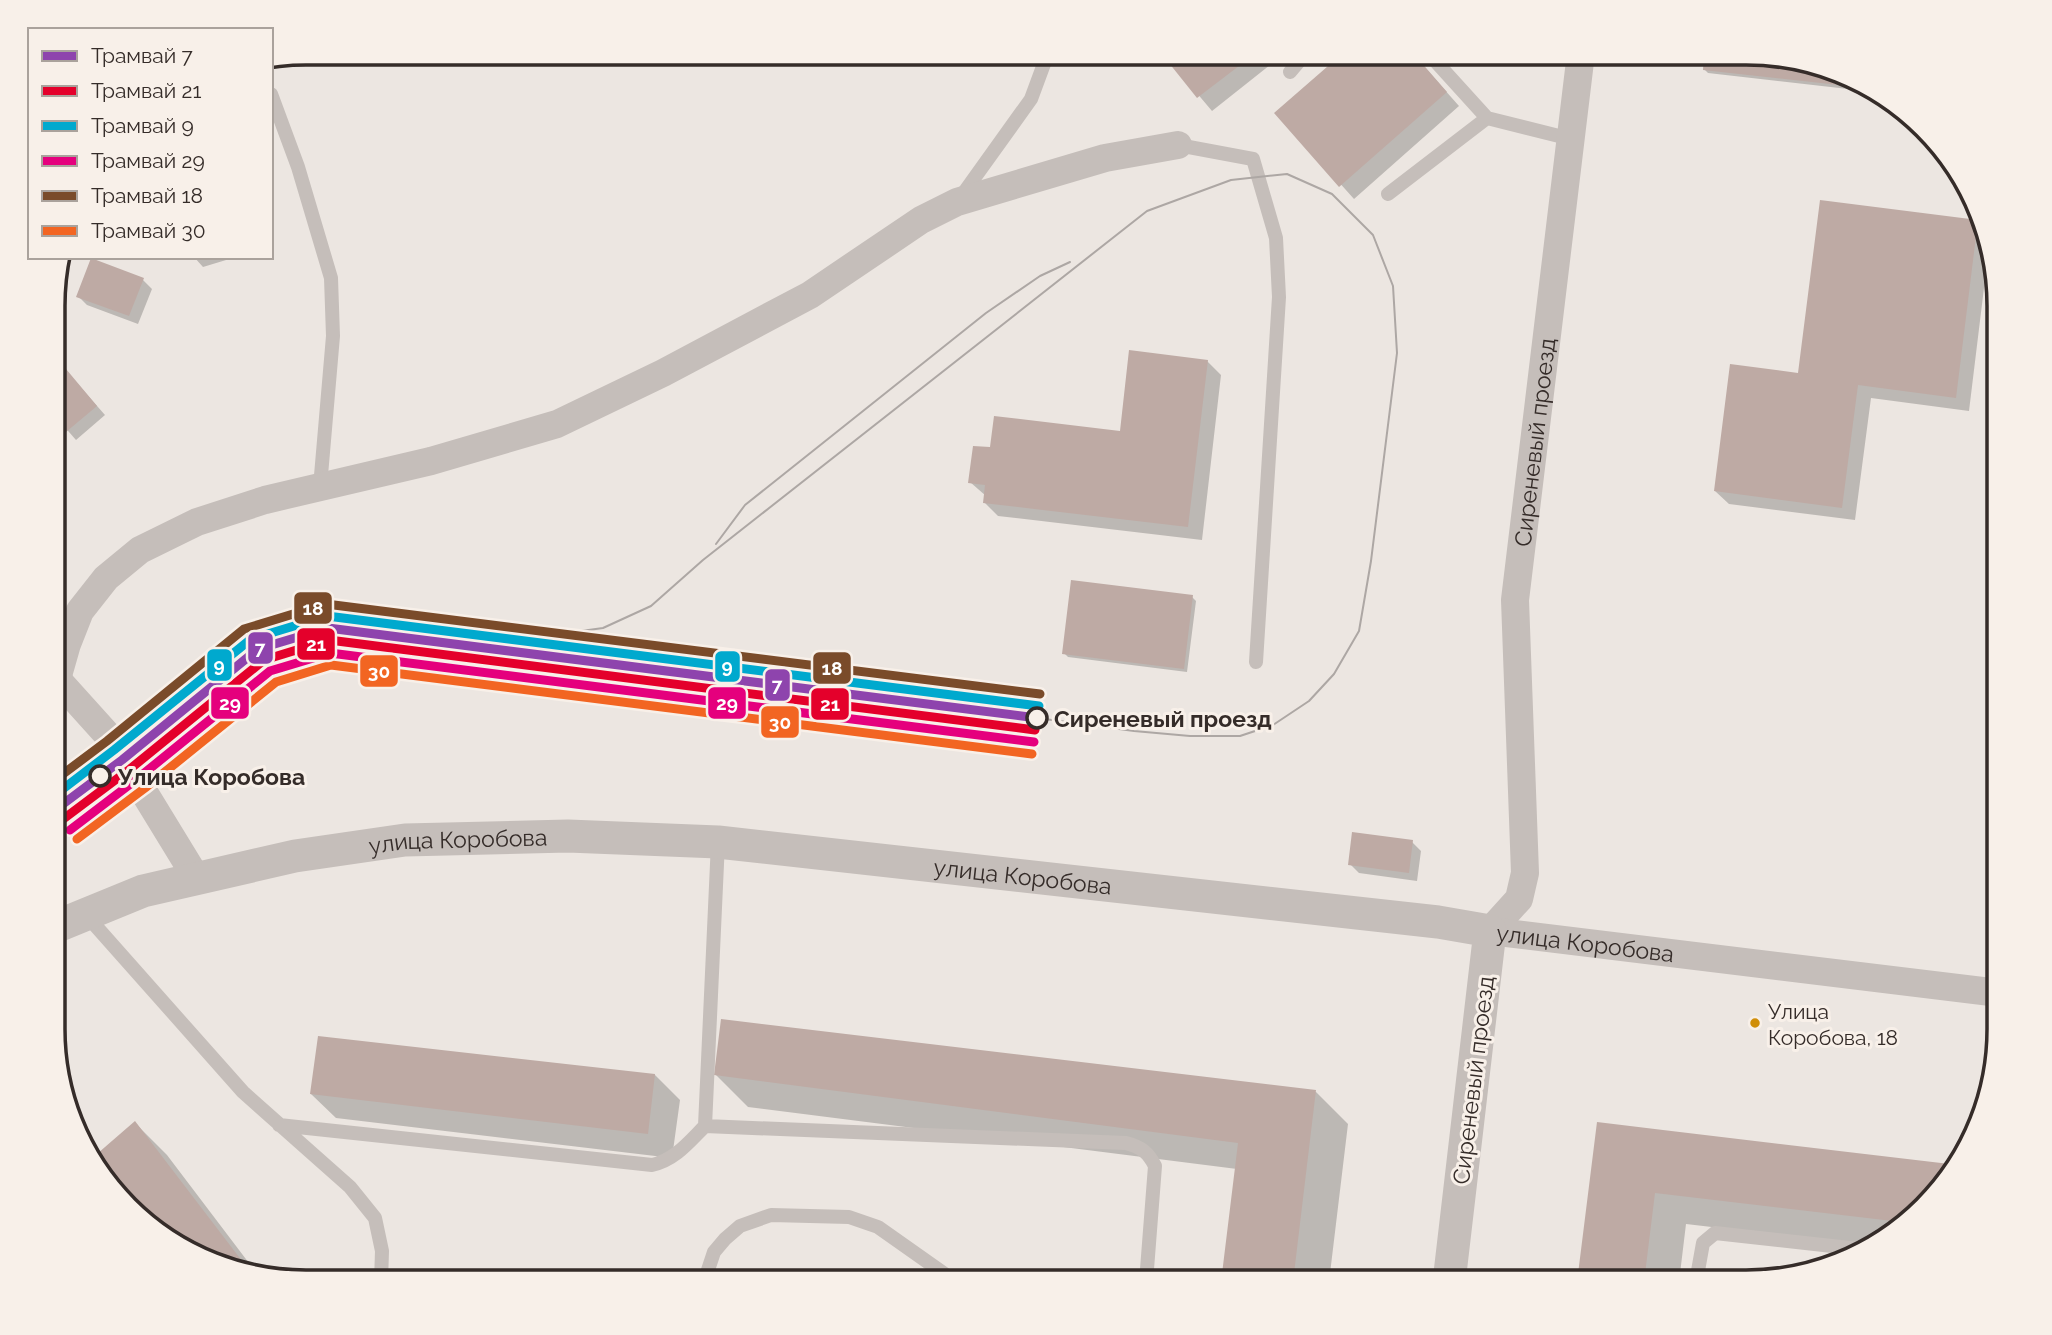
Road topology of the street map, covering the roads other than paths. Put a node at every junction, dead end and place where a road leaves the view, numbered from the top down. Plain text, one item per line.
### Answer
1 (1043, 65) edge
2 (1296, 65) edge
3 (1440, 65) edge
4 (1581, 65) edge
5 (1290, 72) dead end
6 (273, 99) edge
7 (1487, 118) junction
8 (1571, 139) junction
9 (1178, 145) joint
10 (1388, 194) dead end
11 (957, 202) junction
12 (320, 487) junction
13 (65, 651) edge
14 (1256, 662) dead end
15 (65, 691) edge
16 (718, 842) junction
17 (197, 879) junction
18 (84, 913) junction
19 (65, 922) edge
20 (1490, 931) junction
21 (1987, 992) edge
22 (279, 1125) junction
23 (705, 1126) junction
24 (1847, 1248) edge
25 (381, 1270) edge
26 (706, 1270) edge
27 (939, 1270) edge
28 (1147, 1270) edge
29 (1450, 1270) edge
30 (1698, 1270) edge

1 - 11 lane
2 - 5 lane
3 - 7 lane
4 - 8 street, Сиреневый проезд
6 - 12 lane
7 - 8 lane
7 - 10 lane
8 - 20 street, Сиреневый проезд
9 - 11 street
9 - 14 lane
11 - 12 street
12 - 13 street
15 - 17 street
16 - 17 street, улица Коробова
16 - 20 street, улица Коробова
16 - 23 lane
17 - 18 street, улица Коробова
18 - 19 street, улица Коробова
18 - 22 lane
20 - 21 street, улица Коробова
20 - 29 street, Сиреневый проезд
22 - 23 lane
22 - 25 lane
23 - 28 lane
24 - 30 lane
26 - 27 lane

